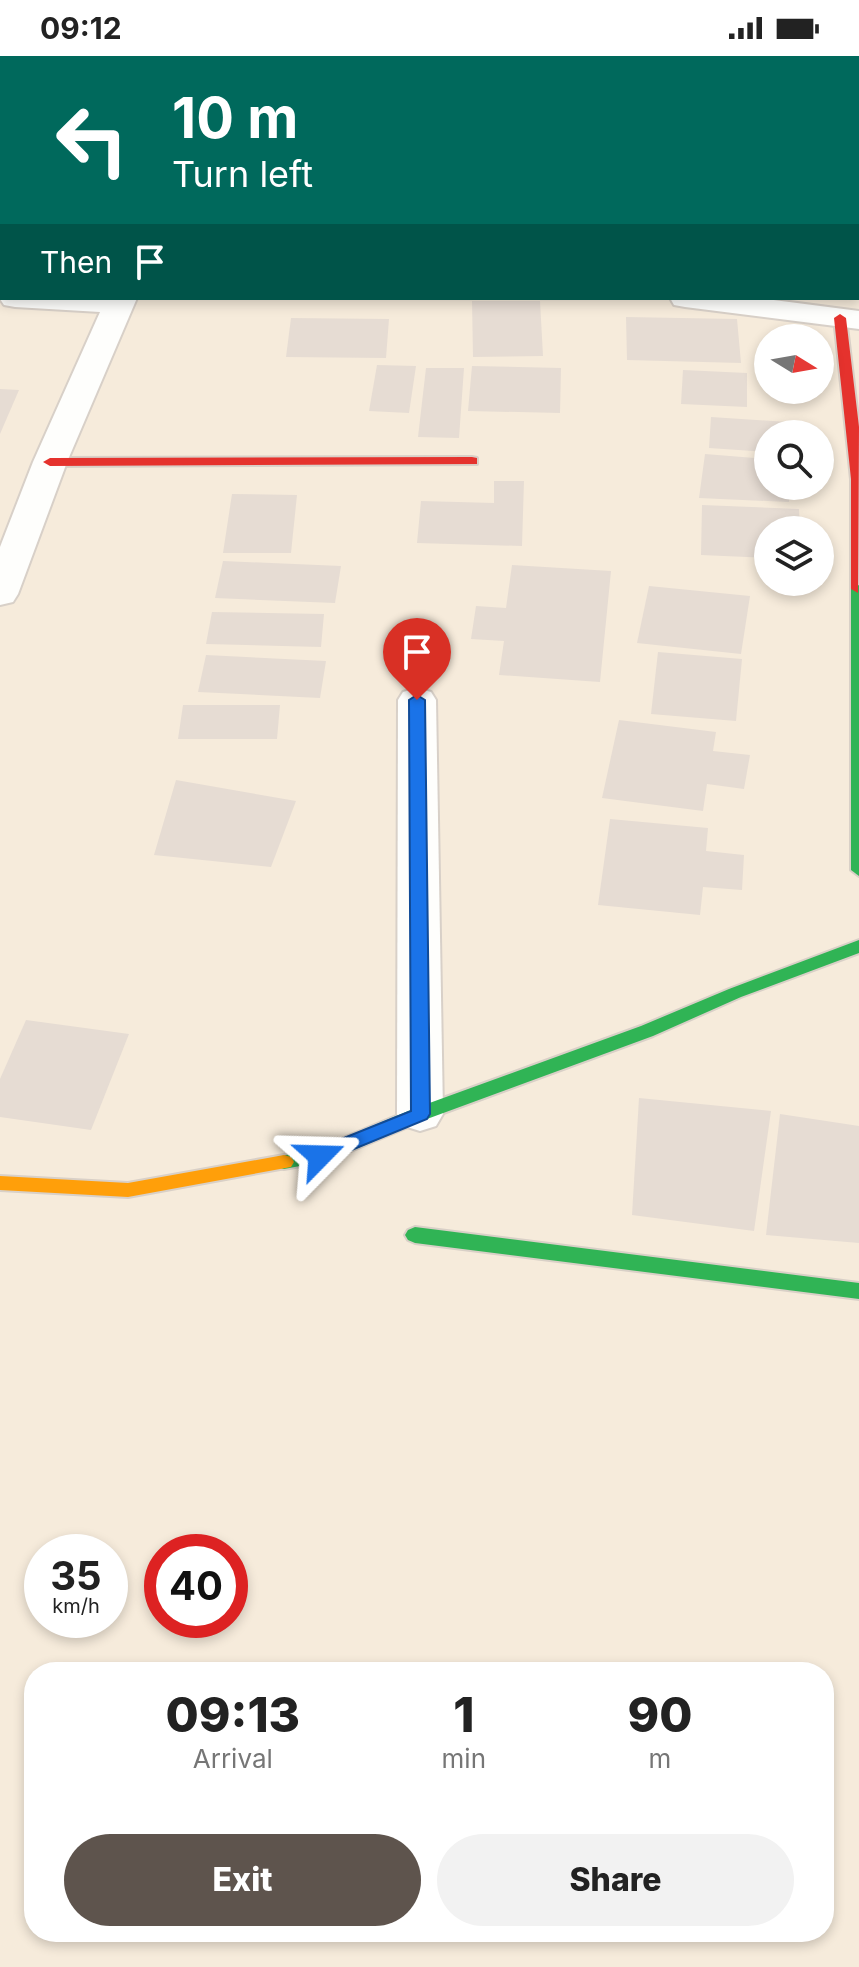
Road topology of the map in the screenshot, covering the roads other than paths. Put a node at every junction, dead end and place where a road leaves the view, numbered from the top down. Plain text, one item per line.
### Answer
1 (86, 300) edge
2 (701, 300) edge
3 (121, 301) edge
4 (849, 319) edge
5 (472, 461) dead end
6 (50, 462) junction
7 (0, 594) edge
8 (417, 700) dead end
9 (859, 870) edge
10 (859, 946) edge
11 (420, 1114) junction
12 (0, 1183) edge
13 (415, 1235) dead end
14 (859, 1291) edge

1 - 3 street
2 - 4 street
3 - 6 street
4 - 9 street
5 - 6 street
6 - 7 street
8 - 11 street
10 - 11 street
11 - 12 street
13 - 14 street

